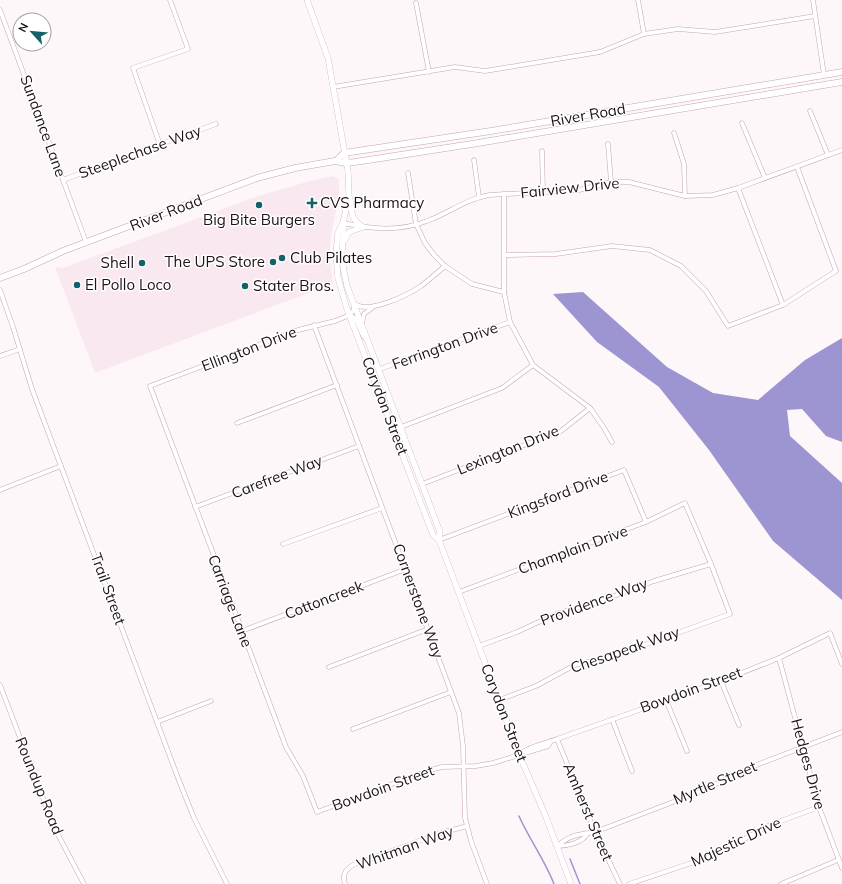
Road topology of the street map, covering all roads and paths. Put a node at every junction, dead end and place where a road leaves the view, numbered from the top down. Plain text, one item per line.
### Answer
1 (170, 0) edge
2 (307, 0) edge
3 (638, 0) edge
4 (813, 0) edge
5 (416, 3) dead end
6 (0, 10) edge
7 (815, 16) junction
8 (644, 34) junction
9 (429, 72) junction
10 (842, 72) edge
11 (824, 75) junction
12 (842, 82) edge
13 (333, 88) junction
14 (810, 111) dead end
15 (742, 123) dead end
16 (216, 124) dead end
17 (674, 133) dead end
18 (608, 144) dead end
19 (160, 145) junction
20 (842, 150) edge
21 (542, 152) dead end
22 (344, 153) junction
23 (828, 155) junction
24 (336, 160) junction
25 (474, 160) dead end
26 (346, 163) junction
27 (797, 167) junction
28 (408, 173) dead end
29 (765, 178) junction
30 (64, 180) junction
31 (611, 182) junction
32 (738, 188) junction
33 (543, 192) junction
34 (504, 194) junction
35 (349, 195) junction
36 (685, 196) junction
37 (479, 197) junction
38 (343, 223) junction
39 (416, 224) junction
40 (363, 227) junction
41 (86, 242) junction
42 (505, 255) junction
43 (342, 256) junction
44 (444, 266) junction
45 (0, 278) edge
46 (0, 290) edge
47 (504, 292) junction
48 (355, 304) junction
49 (783, 305) junction
50 (374, 306) junction
51 (350, 315) junction
52 (510, 322) junction
53 (362, 323) junction
54 (314, 326) junction
55 (367, 340) junction
56 (20, 349) junction
57 (0, 356) edge
58 (533, 364) junction
59 (380, 369) junction
60 (337, 385) junction
61 (150, 386) joint
62 (590, 408) junction
63 (237, 422) dead end
64 (401, 427) junction
65 (612, 442) dead end
66 (359, 446) junction
67 (62, 466) junction
68 (422, 484) junction
69 (0, 490) edge
70 (195, 508) junction
71 (382, 508) junction
72 (646, 522) junction
73 (440, 540) junction
74 (283, 544) dead end
75 (711, 564) junction
76 (406, 569) junction
77 (459, 592) junction
78 (428, 629) junction
79 (242, 631) junction
80 (479, 646) junction
81 (779, 658) junction
82 (842, 664) edge
83 (329, 667) dead end
84 (721, 680) junction
85 (0, 685) edge
86 (451, 692) junction
87 (499, 700) junction
88 (666, 700) junction
89 (211, 701) dead end
90 (612, 719) junction
91 (157, 722) junction
92 (739, 725) dead end
93 (353, 729) dead end
94 (842, 732) edge
95 (558, 739) junction
96 (803, 747) junction
97 (687, 751) dead end
98 (519, 754) junction
99 (463, 766) junction
100 (632, 771) dead end
101 (819, 807) junction
102 (317, 812) joint
103 (467, 826) junction
104 (595, 832) junction
105 (557, 846) junction
106 (838, 860) junction
107 (842, 868) edge
108 (84, 884) edge
109 (226, 884) edge
110 (345, 884) edge
111 (487, 884) edge
112 (571, 884) edge
113 (620, 884) edge
114 (630, 884) edge
115 (780, 884) edge

1 - 19 street
2 - 13 main road, Corydon Street
3 - 8 street
4 - 7 street
5 - 9 street
6 - 30 street, Sundance Lane
7 - 8 street
7 - 11 street
8 - 9 street
9 - 13 street
10 - 11 main road, River Road
11 - 22 main road, River Road
12 - 26 main road, River Road
13 - 22 main road, Corydon Street
14 - 23 street
15 - 29 street
16 - 19 street, Steeplechase Way
17 - 36 street
18 - 31 street
19 - 30 street, Steeplechase Way
20 - 23 street, Fairview Drive
21 - 33 street
22 - 24 main road
22 - 26 main road, Corydon Street
23 - 27 street, Fairview Drive
24 - 26 main road, River Road
24 - 41 main road, River Road
25 - 37 street
26 - 35 main road, Corydon Street
27 - 29 street, Fairview Drive
27 - 49 street
28 - 39 street
29 - 32 street, Fairview Drive
30 - 41 street, Sundance Lane
31 - 33 street, Fairview Drive
31 - 36 street, Fairview Drive
32 - 36 street, Fairview Drive
32 - 49 street
33 - 34 street, Fairview Drive
34 - 37 street, Fairview Drive
34 - 42 street
35 - 38 main road, Corydon Street
35 - 40 main road
37 - 39 street, Fairview Drive
38 - 40 street, Fairview Drive
38 - 43 main road, Corydon Street
38 - 51 main road, Corydon Street
39 - 40 street, Fairview Drive
39 - 44 street
40 - 43 main road
41 - 45 main road, River Road
42 - 47 street
42 - 49 street
43 - 48 main road, Corydon Street
44 - 47 street
44 - 50 street
46 - 56 street, Trail Street
47 - 52 street
48 - 50 street
48 - 51 street
48 - 53 main road, Corydon Street
50 - 53 street
51 - 54 street, Ellington Drive
51 - 55 street, Corydon Street
51 - 73 main road, Corydon Street
52 - 58 street
52 - 59 street, Ferrington Drive
53 - 55 main road, Corydon Street
54 - 60 street, Cornerstone Way
54 - 61 street, Ellington Drive
55 - 59 main road, Corydon Street
56 - 57 street
56 - 67 street, Trail Street
58 - 62 street
58 - 64 street
59 - 64 main road, Corydon Street
60 - 63 street
60 - 66 street, Cornerstone Way
61 - 70 street, Carriage Lane
62 - 65 street
62 - 68 street, Lexington Drive
64 - 68 main road, Corydon Street
66 - 70 street, Carefree Way
66 - 71 street, Cornerstone Way
67 - 69 street
67 - 91 street, Trail Street
68 - 73 main road, Corydon Street
70 - 79 street, Carriage Lane
71 - 74 street
71 - 76 street, Cornerstone Way
72 - 73 street, Kingsford Drive
72 - 75 street, Champlain Drive
72 - 77 street, Champlain Drive
73 - 77 main road, Corydon Street
75 - 80 street, Providence Way
75 - 87 street, Chesapeak Way
76 - 78 street, Cornerstone Way
76 - 79 street, Cottoncreek
77 - 80 main road, Corydon Street
78 - 83 street
78 - 86 street, Cornerstone Way
79 - 102 street, Carriage Lane
80 - 87 main road, Corydon Street
81 - 82 street, Bowdoin Street
81 - 84 street, Bowdoin Street
81 - 96 street, Hedges Drive
84 - 88 street, Bowdoin Street
84 - 92 street
85 - 108 street, Roundup Road
86 - 93 street
86 - 99 street, Cornerstone Way
87 - 98 main road, Corydon Street
88 - 90 street, Bowdoin Street
88 - 97 street
89 - 91 street
90 - 95 street, Bowdoin Street
90 - 100 street
91 - 109 street, Trail Street
94 - 96 street, Myrtle Street
95 - 98 street, Bowdoin Street
95 - 104 street, Amherst Street
96 - 101 street, Hedges Drive
96 - 104 street, Myrtle Street
98 - 99 street, Bowdoin Street
98 - 105 main road, Corydon Street
99 - 102 street, Bowdoin Street
99 - 103 street, Cornerstone Way
101 - 106 street, Hedges Drive
101 - 114 street, Majestic Drive
103 - 110 street, Whitman Way
103 - 111 street, Cornerstone Way
104 - 105 street, Myrtle Street
104 - 113 street, Amherst Street
105 - 112 main road, Corydon Street
106 - 107 street, Hedges Drive
106 - 115 street

